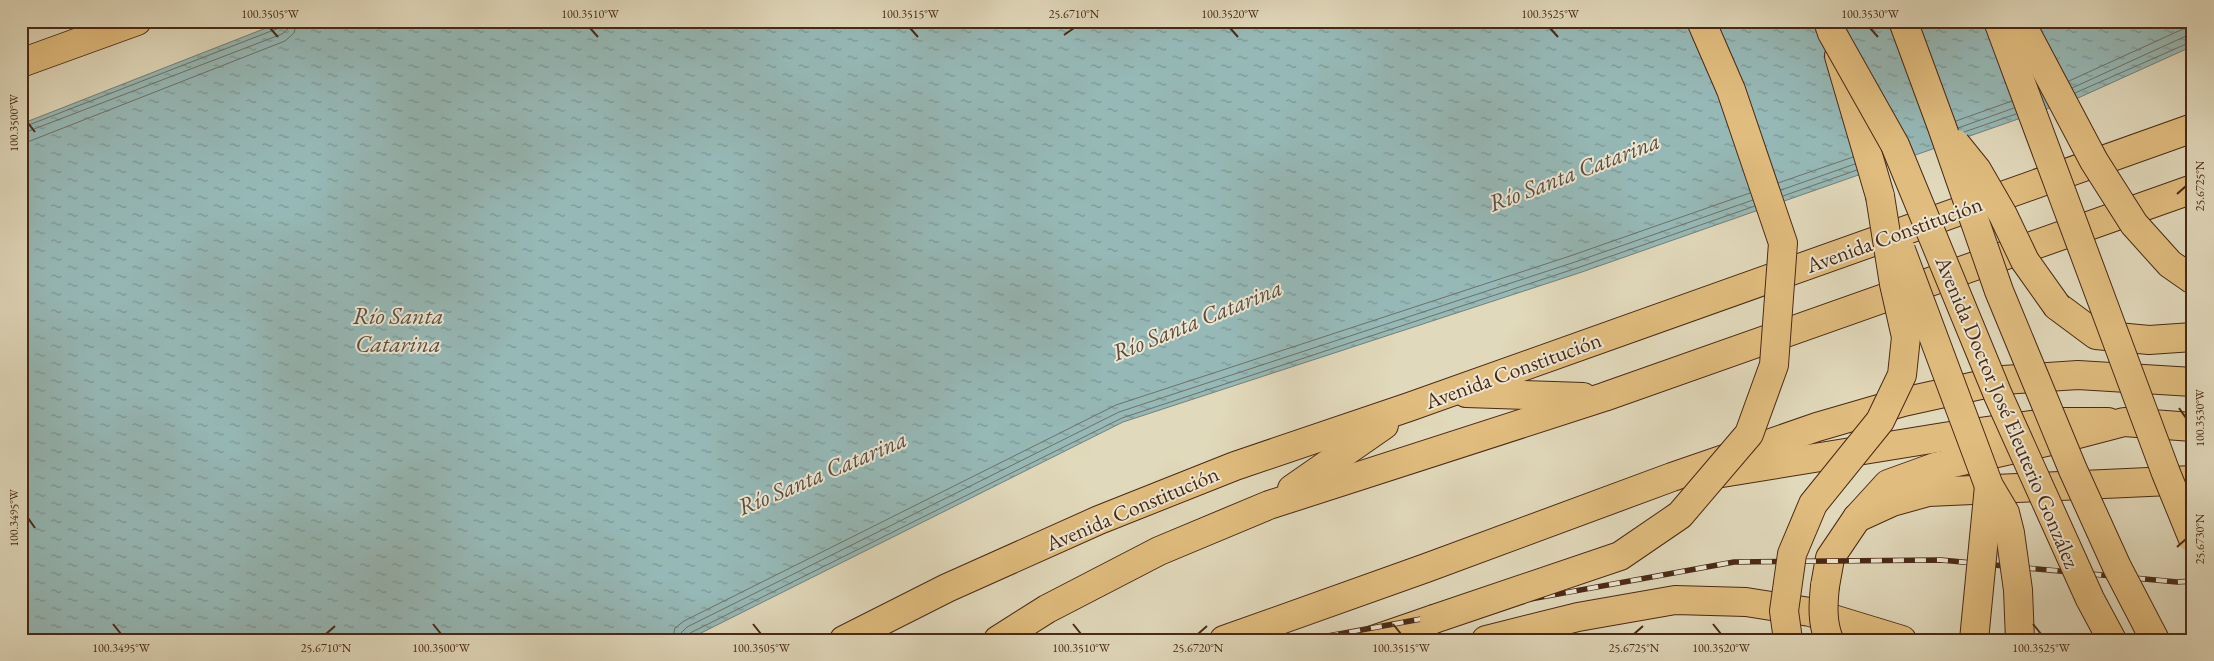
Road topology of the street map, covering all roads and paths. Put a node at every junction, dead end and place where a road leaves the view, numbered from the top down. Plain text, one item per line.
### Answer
1 (137, 21) edge
2 (1701, 21) edge
3 (1903, 21) edge
4 (1998, 21) edge
5 (2020, 21) edge
6 (1830, 27) edge
7 (21, 63) edge
8 (1942, 126) junction
9 (2193, 128) edge
10 (2193, 188) edge
11 (1880, 196) junction
12 (2193, 280) edge
13 (2193, 337) edge
14 (2149, 340) junction
15 (2193, 354) edge
16 (2193, 382) edge
17 (1450, 392) junction
18 (1604, 397) junction
19 (1409, 408) junction
20 (2124, 422) junction
21 (2193, 427) edge
22 (2193, 480) edge
23 (1648, 486) junction
24 (1989, 486) junction
25 (1269, 505) junction
26 (1857, 518) junction
27 (2193, 539) edge
28 (1810, 612) junction
29 (844, 640) edge
30 (998, 640) edge
31 (1224, 640) edge
32 (1373, 640) edge
33 (1486, 640) edge
34 (1788, 640) edge
35 (1830, 640) edge
36 (1851, 640) edge
37 (1902, 640) edge
38 (1974, 640) edge
39 (2020, 640) edge
40 (2112, 640) edge
41 (2156, 640) edge

1 - 7 main road
2 - 32 main road, bridge
3 - 8 main road, Avenida Doctor José Eleuterio González, bridge
4 - 27 main road, bridge
5 - 12 main road, bridge
6 - 11 main road, bridge
6 - 40 main road, Avenida Doctor José Eleuterio González, bridge
8 - 14 main road, bridge
8 - 41 main road, Avenida Doctor José Eleuterio González, bridge
9 - 17 main road, Avenida Constitución
10 - 18 main road
11 - 24 main road, bridge
11 - 34 main road, bridge
13 - 14 main road
14 - 15 main road
16 - 23 main road
17 - 18 main road
17 - 19 main road, Avenida Constitución
18 - 25 main road
19 - 25 main road
19 - 29 main road, Avenida Constitución
20 - 21 main road
20 - 23 main road
20 - 26 main road
22 - 26 main road
23 - 31 main road
24 - 38 main road, bridge
24 - 39 main road, bridge
25 - 30 main road
26 - 35 main road, bridge
28 - 33 main road
28 - 36 main road
28 - 37 main road

